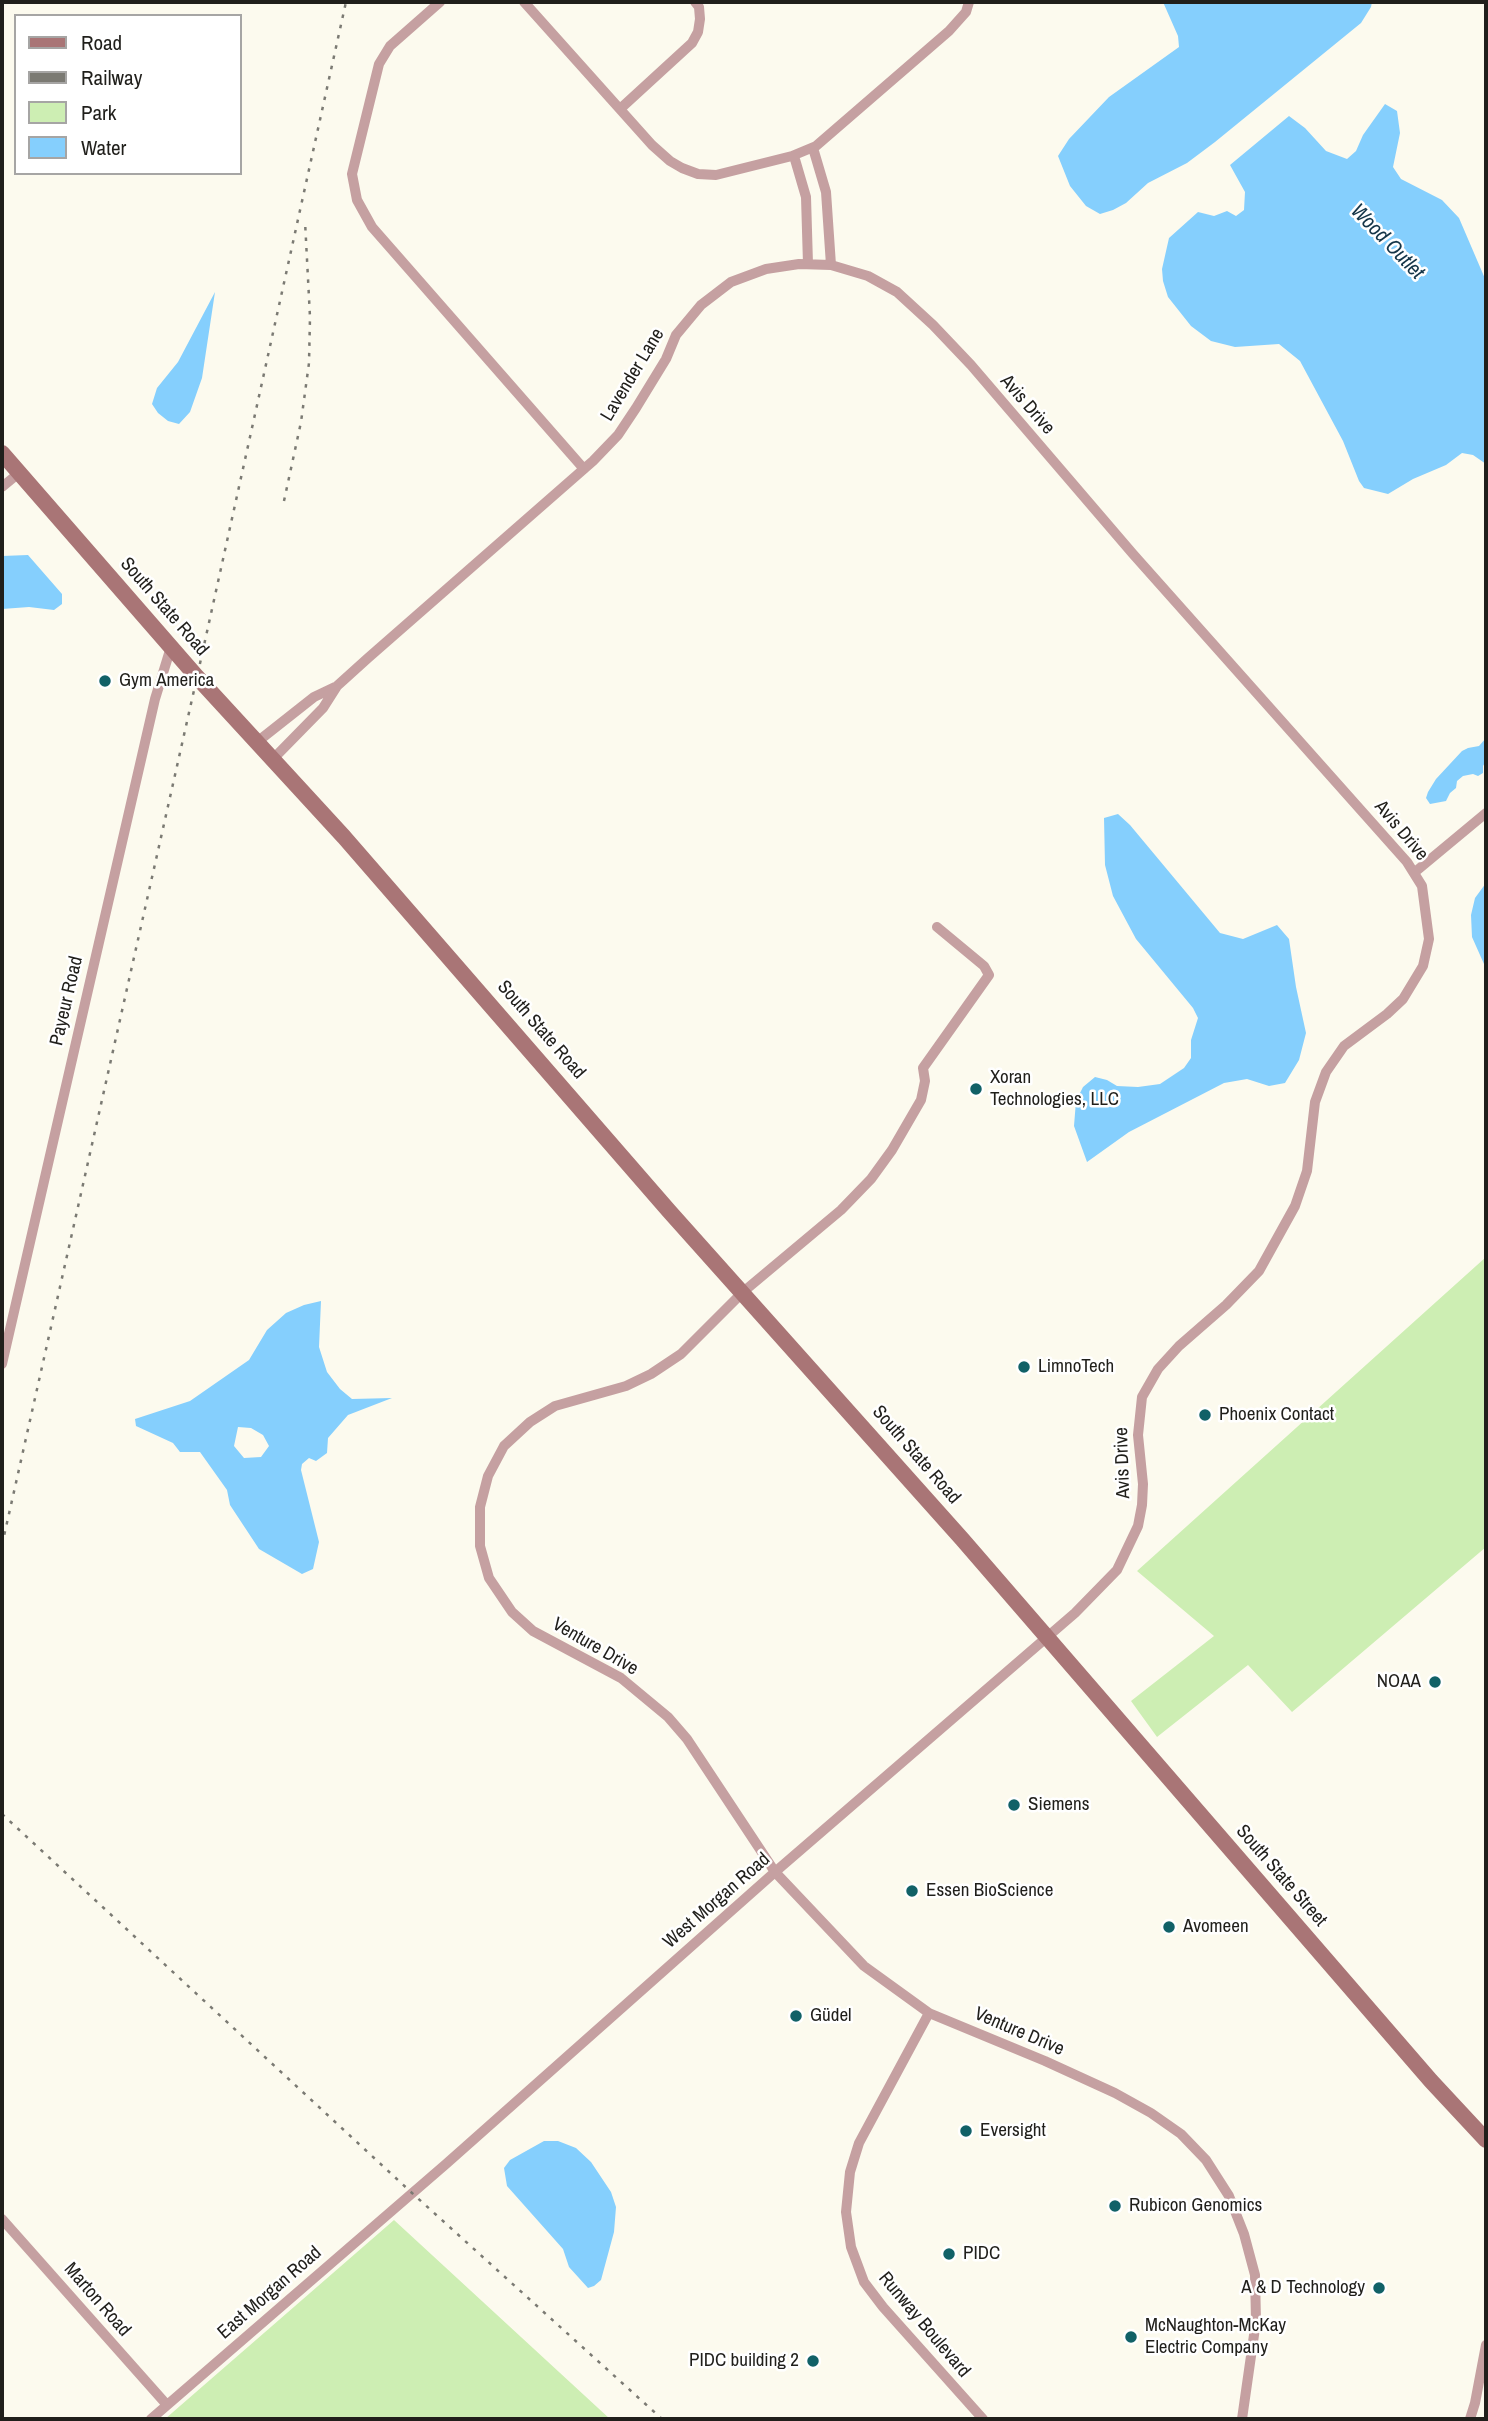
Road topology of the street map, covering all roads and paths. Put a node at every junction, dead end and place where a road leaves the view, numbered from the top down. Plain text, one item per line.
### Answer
1 (440, 2) edge
2 (524, 2) edge
3 (695, 2) edge
4 (969, 2) edge
5 (620, 109) junction
6 (813, 148) junction
7 (794, 156) junction
8 (808, 264) junction
9 (831, 265) junction
10 (958, 353) joint
11 (2, 453) edge
12 (584, 469) junction
13 (19, 472) junction
14 (2, 487) edge
15 (171, 647) junction
16 (337, 686) junction
17 (257, 742) junction
18 (273, 759) junction
19 (1486, 813) edge
20 (1415, 872) junction
21 (937, 927) dead end
22 (743, 1292) junction
23 (2, 1364) edge
24 (1046, 1636) junction
25 (775, 1872) junction
26 (929, 2013) junction
27 (1486, 2140) edge
28 (412, 2193) joint
29 (2, 2218) edge
30 (1486, 2346) edge
31 (167, 2405) junction
32 (151, 2419) edge
33 (983, 2419) edge
34 (1242, 2419) edge
35 (1470, 2419) edge

1 - 12 street
2 - 5 street
3 - 5 street
4 - 6 street
5 - 7 street
6 - 7 street
6 - 9 street
7 - 8 street
8 - 9 street, Lavender Lane
8 - 12 street, Lavender Lane
9 - 10 street, Lavender Lane
10 - 20 street, Avis Drive
11 - 13 main road, South State Road
12 - 16 street, Lavender Lane
13 - 14 street
13 - 15 main road, South State Road
15 - 17 main road, South State Road
15 - 23 street, Payeur Road
16 - 17 street, Lavender Lane
16 - 18 street, Lavender Lane
17 - 18 main road, South State Road
18 - 22 main road, South State Road
19 - 20 street
20 - 24 street, Avis Drive
21 - 22 street, Venture Drive
22 - 24 main road, South State Road
22 - 25 street, Venture Drive
24 - 25 street, West Morgan Road
24 - 27 main road, South State Street
25 - 26 street, Venture Drive
25 - 28 street, West Morgan Road
26 - 33 street, Runway Boulevard
26 - 34 street, Venture Drive
28 - 31 street, East Morgan Road
29 - 31 street, Marton Road
30 - 35 street
31 - 32 street, East Morgan Road

